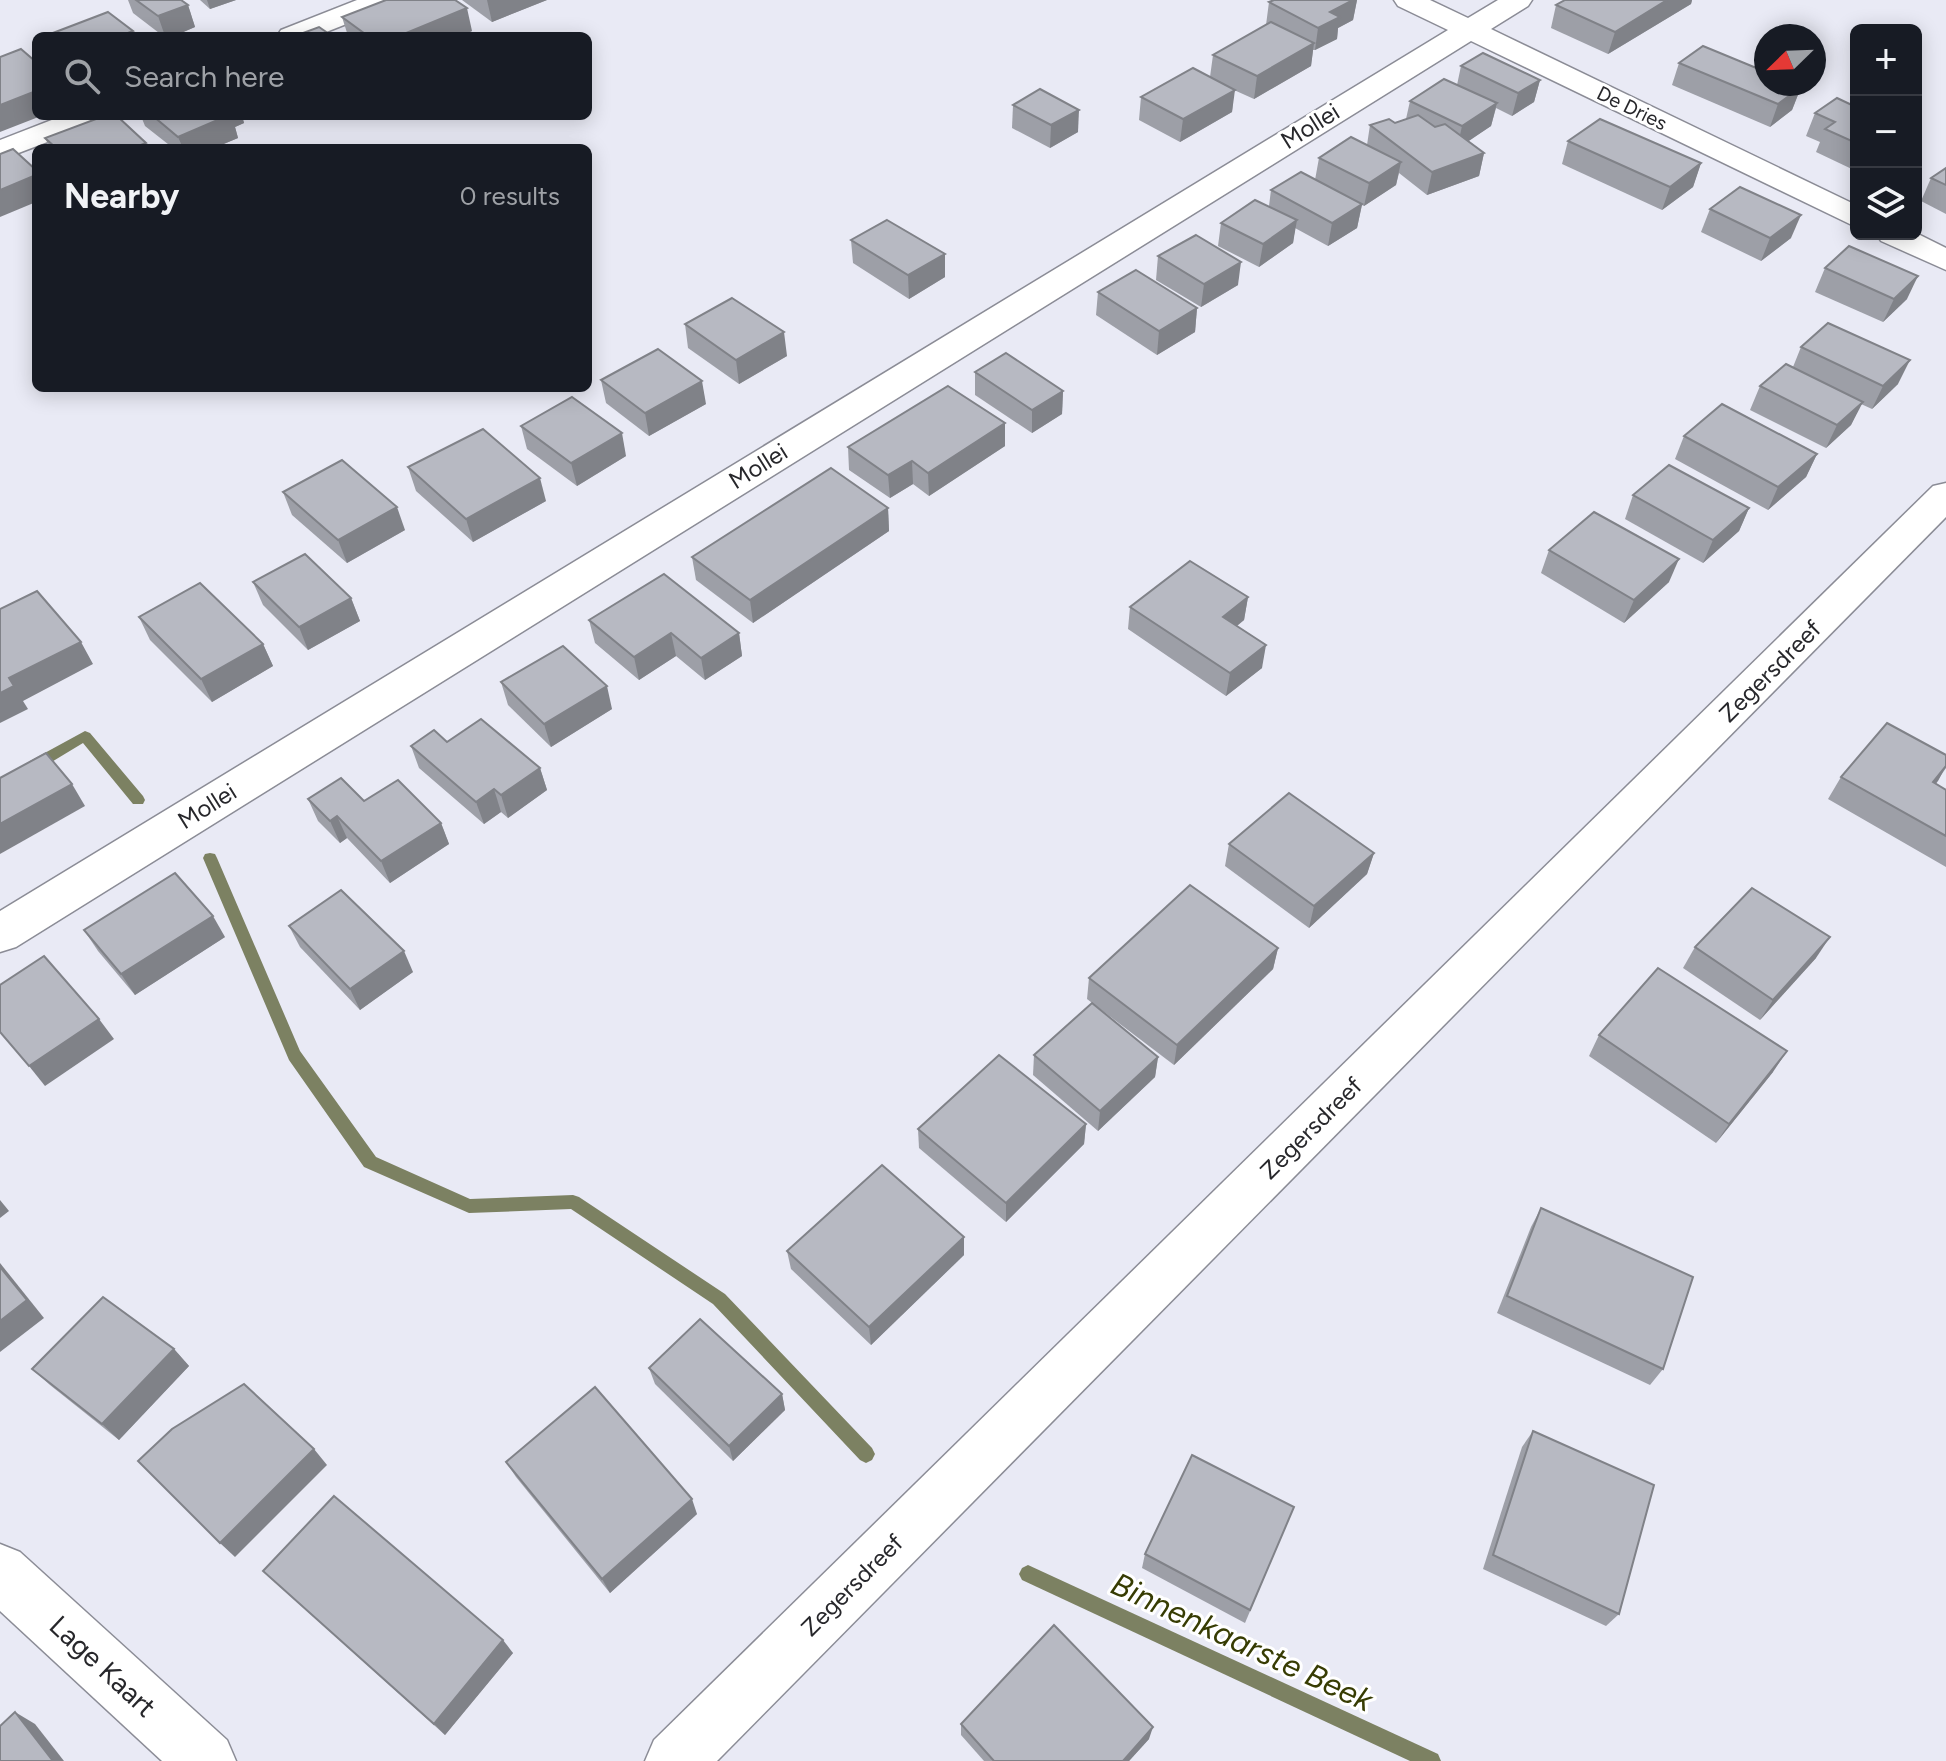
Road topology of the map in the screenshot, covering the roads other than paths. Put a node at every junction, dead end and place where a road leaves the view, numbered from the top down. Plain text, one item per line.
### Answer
1 (382, 0) edge
2 (1408, 0) edge
3 (1518, 0) edge
4 (1469, 30) junction
5 (301, 32) edge
6 (79, 120) edge
7 (0, 151) edge
8 (1850, 214) edge
9 (1904, 240) edge
10 (1946, 260) edge
11 (1946, 495) edge
12 (0, 934) edge
13 (0, 1572) edge
14 (206, 1761) edge
15 (675, 1761) edge

1 - 5 street
2 - 4 street, De Dries
3 - 4 street, Mollei
4 - 8 street, De Dries
4 - 12 street, Mollei
6 - 7 street
9 - 10 street
11 - 15 street, Zegersdreef
13 - 14 street, Lage Kaart

